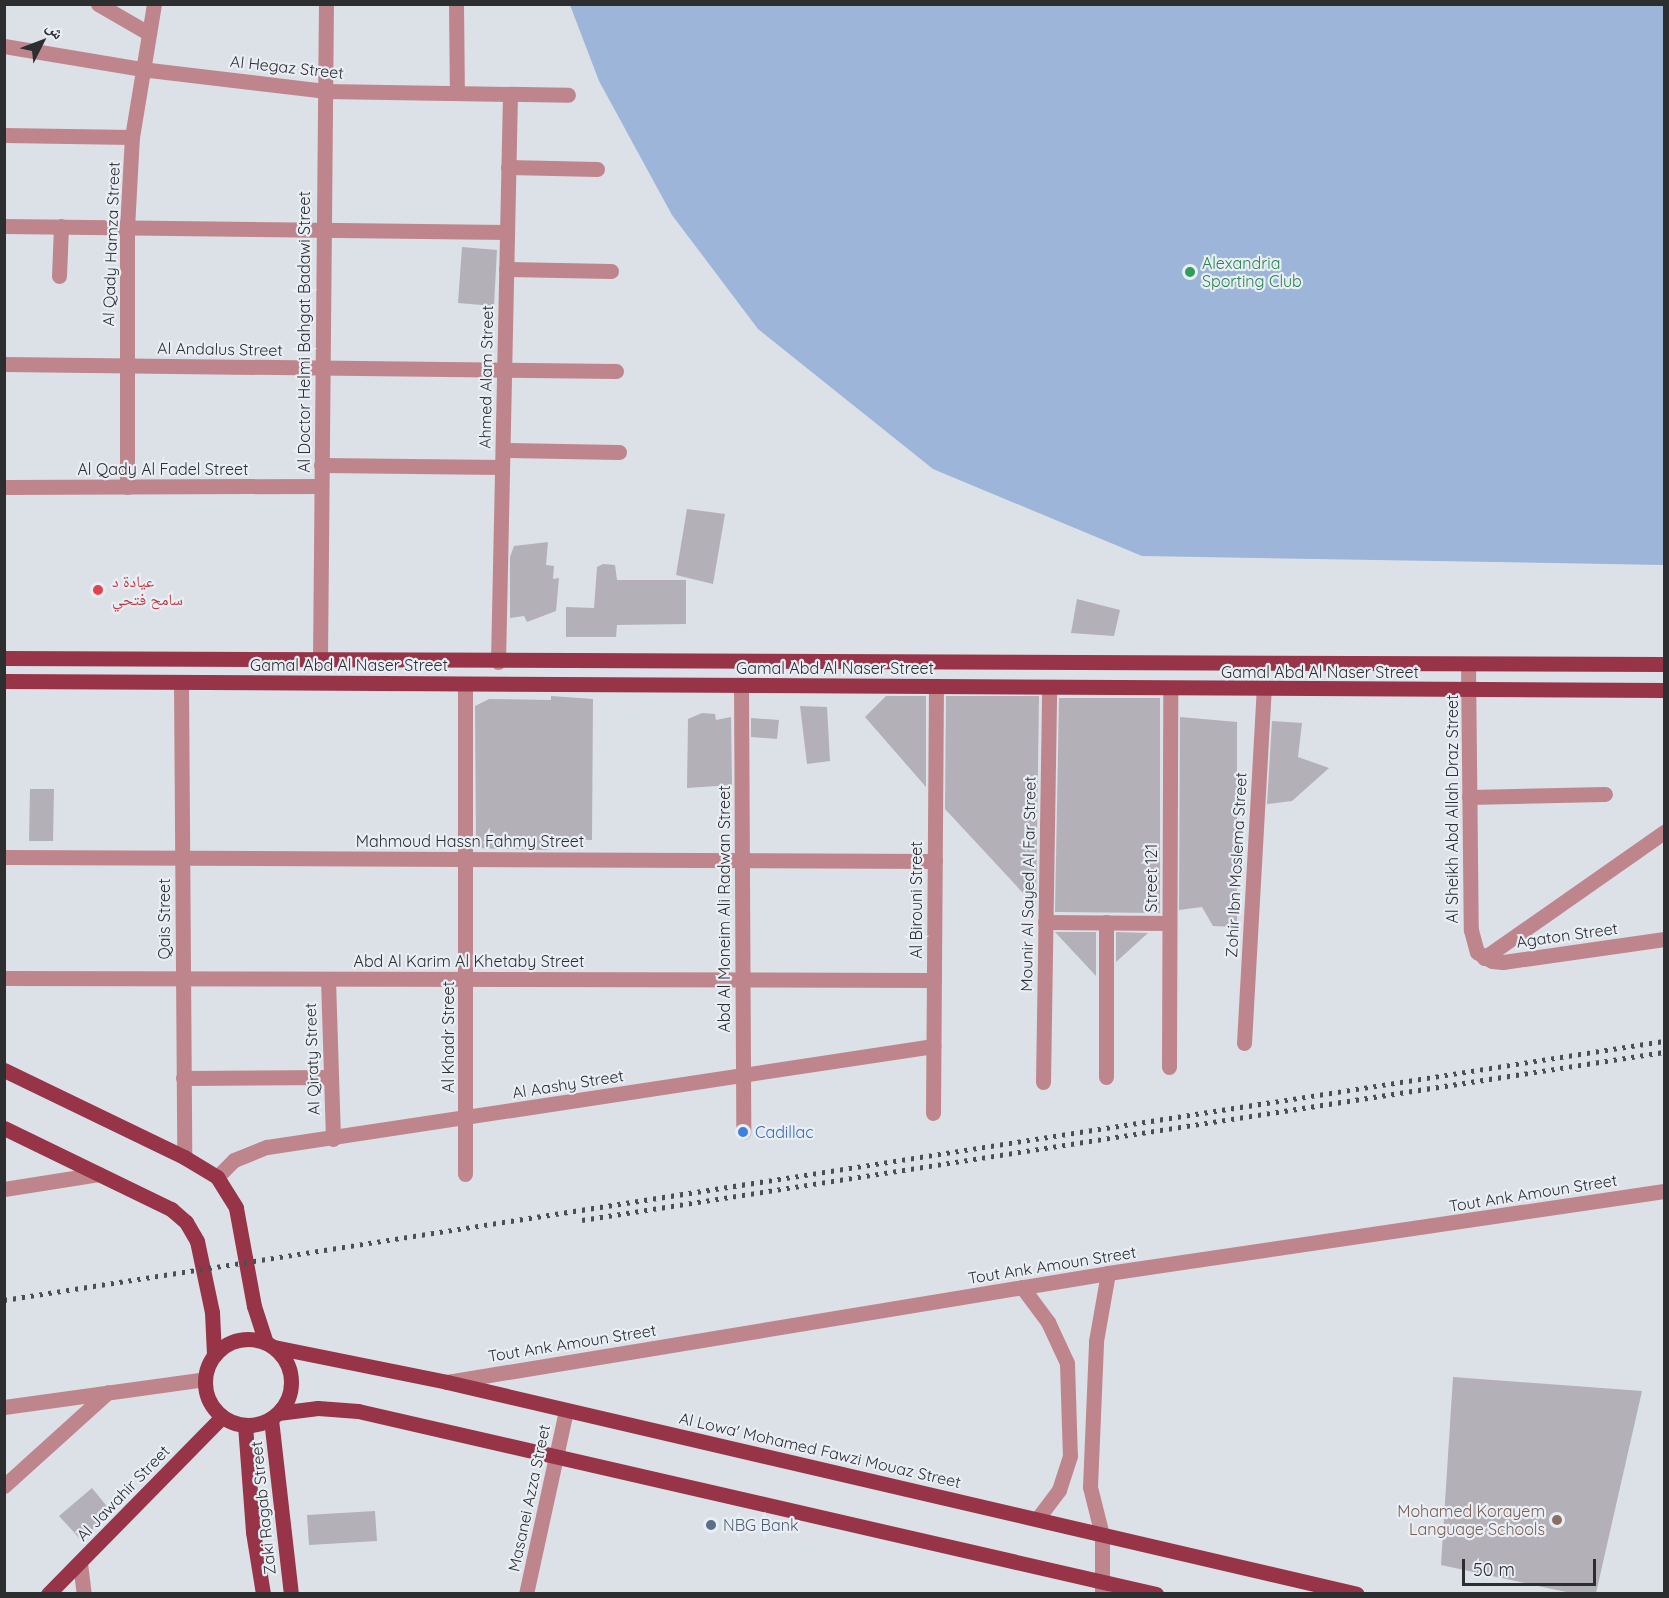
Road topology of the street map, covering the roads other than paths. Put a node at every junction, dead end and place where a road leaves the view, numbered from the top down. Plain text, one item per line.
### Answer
1 (98, 4) edge
2 (154, 4) edge
3 (326, 4) edge
4 (456, 4) edge
5 (148, 33) junction
6 (4, 46) edge
7 (141, 69) junction
8 (325, 91) junction
9 (457, 93) junction
10 (510, 94) junction
11 (568, 95) dead end
12 (4, 135) edge
13 (132, 136) junction
14 (508, 167) junction
15 (597, 169) dead end
16 (4, 226) edge
17 (61, 226) junction
18 (127, 228) junction
19 (323, 232) junction
20 (507, 232) junction
21 (506, 269) junction
22 (611, 271) dead end
23 (59, 276) dead end
24 (4, 364) edge
25 (126, 366) junction
26 (322, 368) junction
27 (504, 370) junction
28 (616, 371) dead end
29 (502, 450) junction
30 (619, 452) dead end
31 (321, 465) junction
32 (502, 467) junction
33 (321, 486) junction
34 (4, 487) edge
35 (127, 487) junction
36 (4, 658) edge
37 (320, 660) junction
38 (498, 662) junction
39 (1095, 662) junction
40 (1468, 664) junction
41 (1665, 664) edge
42 (4, 681) edge
43 (181, 682) junction
44 (465, 684) junction
45 (741, 685) junction
46 (936, 686) junction
47 (1049, 687) junction
48 (1095, 687) junction
49 (1264, 689) junction
50 (1170, 690) junction
51 (1468, 690) junction
52 (1665, 690) edge
53 (1605, 794) dead end
54 (1469, 797) junction
55 (1665, 832) edge
56 (4, 857) edge
57 (182, 858) junction
58 (466, 859) junction
59 (742, 860) junction
60 (935, 861) junction
61 (1045, 922) junction
62 (1106, 922) junction
63 (1169, 923) junction
64 (1665, 939) edge
65 (1480, 955) junction
66 (4, 978) edge
67 (183, 979) junction
68 (328, 979) junction
69 (466, 979) junction
70 (743, 980) junction
71 (934, 980) junction
72 (1244, 1043) dead end
73 (933, 1046) junction
74 (1169, 1067) dead end
75 (4, 1070) edge
76 (743, 1076) junction
77 (331, 1077) junction
78 (1106, 1077) dead end
79 (183, 1078) junction
80 (1042, 1082) dead end
81 (933, 1113) dead end
82 (465, 1118) junction
83 (4, 1128) edge
84 (743, 1132) dead end
85 (333, 1138) junction
86 (184, 1157) junction
87 (99, 1174) junction
88 (465, 1174) dead end
89 (217, 1177) junction
90 (4, 1189) edge
91 (1665, 1191) edge
92 (1108, 1273) junction
93 (1022, 1287) junction
94 (270, 1345) junction
95 (214, 1355) junction
96 (205, 1379) junction
97 (447, 1382) junction
98 (108, 1392) junction
99 (4, 1407) edge
100 (566, 1410) junction
101 (275, 1416) junction
102 (222, 1417) junction
103 (245, 1425) junction
104 (556, 1453) junction
105 (4, 1486) edge
106 (1037, 1519) junction
107 (1102, 1535) junction
108 (80, 1563) junction
109 (1102, 1587) edge
110 (48, 1593) edge
111 (84, 1593) edge
112 (263, 1593) edge
113 (291, 1593) edge
114 (526, 1593) edge
115 (1156, 1593) edge
116 (1358, 1593) edge

1 - 5 street
2 - 5 street, Al Qady Hamza Street
3 - 8 street, Al Doctor Helmi Bahgat Badawi Street
4 - 9 street
5 - 7 street, Al Qady Hamza Street
6 - 7 street, Al Hegaz Street
7 - 8 street, Al Hegaz Street
7 - 13 street, Al Qady Hamza Street
8 - 9 street, Al Hegaz Street
8 - 19 street, Al Doctor Helmi Bahgat Badawi Street
9 - 10 street, Al Hegaz Street
10 - 11 street, Al Hegaz Street
10 - 14 street, Ahmed Alam Street
12 - 13 street
13 - 18 street, Al Qady Hamza Street
14 - 15 street
14 - 20 street, Ahmed Alam Street
16 - 17 street
17 - 18 street
17 - 23 street
18 - 19 street
18 - 25 street, Al Qady Hamza Street
19 - 20 street
19 - 26 street, Al Doctor Helmi Bahgat Badawi Street
20 - 21 street, Ahmed Alam Street
21 - 22 street
21 - 27 street, Ahmed Alam Street
24 - 25 street, Al Andalus Street
25 - 26 street, Al Andalus Street
25 - 35 street, Al Qady Hamza Street
26 - 27 street, Al Andalus Street
26 - 31 street, Al Doctor Helmi Bahgat Badawi Street
27 - 28 street, Al Andalus Street
27 - 29 street, Ahmed Alam Street
29 - 30 street
29 - 32 street, Ahmed Alam Street
31 - 32 street
31 - 33 street, Al Doctor Helmi Bahgat Badawi Street
32 - 38 street, Ahmed Alam Street
33 - 35 street, Al Qady Al Fadel Street
33 - 37 street, Al Doctor Helmi Bahgat Badawi Street
34 - 35 street, Al Qady Al Fadel Street
36 - 37 main road, Gamal Abd Al Naser Street
37 - 38 main road, Gamal Abd Al Naser Street
38 - 39 main road, Gamal Abd Al Naser Street
39 - 40 main road, Gamal Abd Al Naser Street
39 - 48 main road
40 - 41 main road, Gamal Abd Al Naser Street
40 - 51 street, Al Sheikh Abd Allah Draz Street
42 - 43 main road, Gamal Abd Al Naser Street
43 - 44 main road, Gamal Abd Al Naser Street
43 - 57 street, Qais Street
44 - 45 main road, Gamal Abd Al Naser Street
44 - 58 street, Al Khadr Street
45 - 46 main road, Gamal Abd Al Naser Street
45 - 59 street, Abd Al Moneim Ali Radwan Street
46 - 47 main road, Gamal Abd Al Naser Street
46 - 60 street, Al Birouni Street
47 - 48 main road, Gamal Abd Al Naser Street
47 - 61 street, Mounir Al Sayed Al Far Street
48 - 50 main road, Gamal Abd Al Naser Street
49 - 50 main road, Gamal Abd Al Naser Street
49 - 51 main road, Gamal Abd Al Naser Street
49 - 72 street, Zohir Ibn Moslema Street
50 - 63 street, Street 121
51 - 52 main road, Gamal Abd Al Naser Street
51 - 54 street, Al Sheikh Abd Allah Draz Street
53 - 54 street
54 - 65 street, Al Sheikh Abd Allah Draz Street
55 - 65 street
56 - 57 street, Mahmoud Hassn Fahmy Street
57 - 58 street, Mahmoud Hassn Fahmy Street
57 - 67 street, Qais Street
58 - 59 street, Mahmoud Hassn Fahmy Street
58 - 69 street, Al Khadr Street
59 - 60 street, Mahmoud Hassn Fahmy Street
59 - 70 street, Abd Al Moneim Ali Radwan Street
60 - 71 street, Al Birouni Street
61 - 62 street
61 - 80 street, Mounir Al Sayed Al Far Street
62 - 63 street
62 - 78 street
63 - 74 street, Street 121
64 - 65 street, Agaton Street
66 - 67 street, Abd Al Karim Al Khetaby Street
67 - 68 street, Abd Al Karim Al Khetaby Street
67 - 79 street, Qais Street
68 - 69 street, Abd Al Karim Al Khetaby Street
68 - 77 street, Al Qiraty Street
69 - 70 street, Abd Al Karim Al Khetaby Street
69 - 82 street, Al Khadr Street
70 - 71 street, Abd Al Karim Al Khetaby Street
70 - 76 street, Abd Al Moneim Ali Radwan Street
71 - 73 street, Al Birouni Street
73 - 76 street, Al Aashy Street
73 - 81 street, Al Birouni Street
75 - 86 main road
76 - 82 street, Al Aashy Street
76 - 84 street, Abd Al Moneim Ali Radwan Street
77 - 79 street
77 - 85 street, Al Qiraty Street
79 - 86 street, Qais Street
82 - 85 street, Al Aashy Street
82 - 88 street, Al Khadr Street
83 - 87 main road
85 - 89 street, Al Aashy Street
86 - 89 main road
87 - 90 street
87 - 95 main road
89 - 94 main road
91 - 92 street, Tout Ank Amoun Street
92 - 93 street, Tout Ank Amoun Street
92 - 107 street
93 - 97 street, Tout Ank Amoun Street
93 - 106 street
94 - 95 main road
94 - 97 main road, Al Lowa' Mohamed Fawzi Mouaz Street
94 - 101 main road
95 - 96 main road
96 - 98 street
96 - 102 main road
97 - 100 main road, Al Lowa' Mohamed Fawzi Mouaz Street
98 - 99 street
98 - 105 street
100 - 104 street, Masanei Azza Street
100 - 106 main road, Al Lowa' Mohamed Fawzi Mouaz Street
101 - 103 main road
101 - 104 main road
101 - 113 main road, Zaki Ragab Street
102 - 103 main road
102 - 108 main road, Al Jawahir Street
103 - 112 main road, Zaki Ragab Street
104 - 109 main road
104 - 114 street, Masanei Azza Street
106 - 107 main road, Al Lowa' Mohamed Fawzi Mouaz Street
107 - 109 street
107 - 116 main road, Al Lowa' Mohamed Fawzi Mouaz Street
108 - 110 main road, Al Jawahir Street
108 - 111 street
109 - 115 main road

